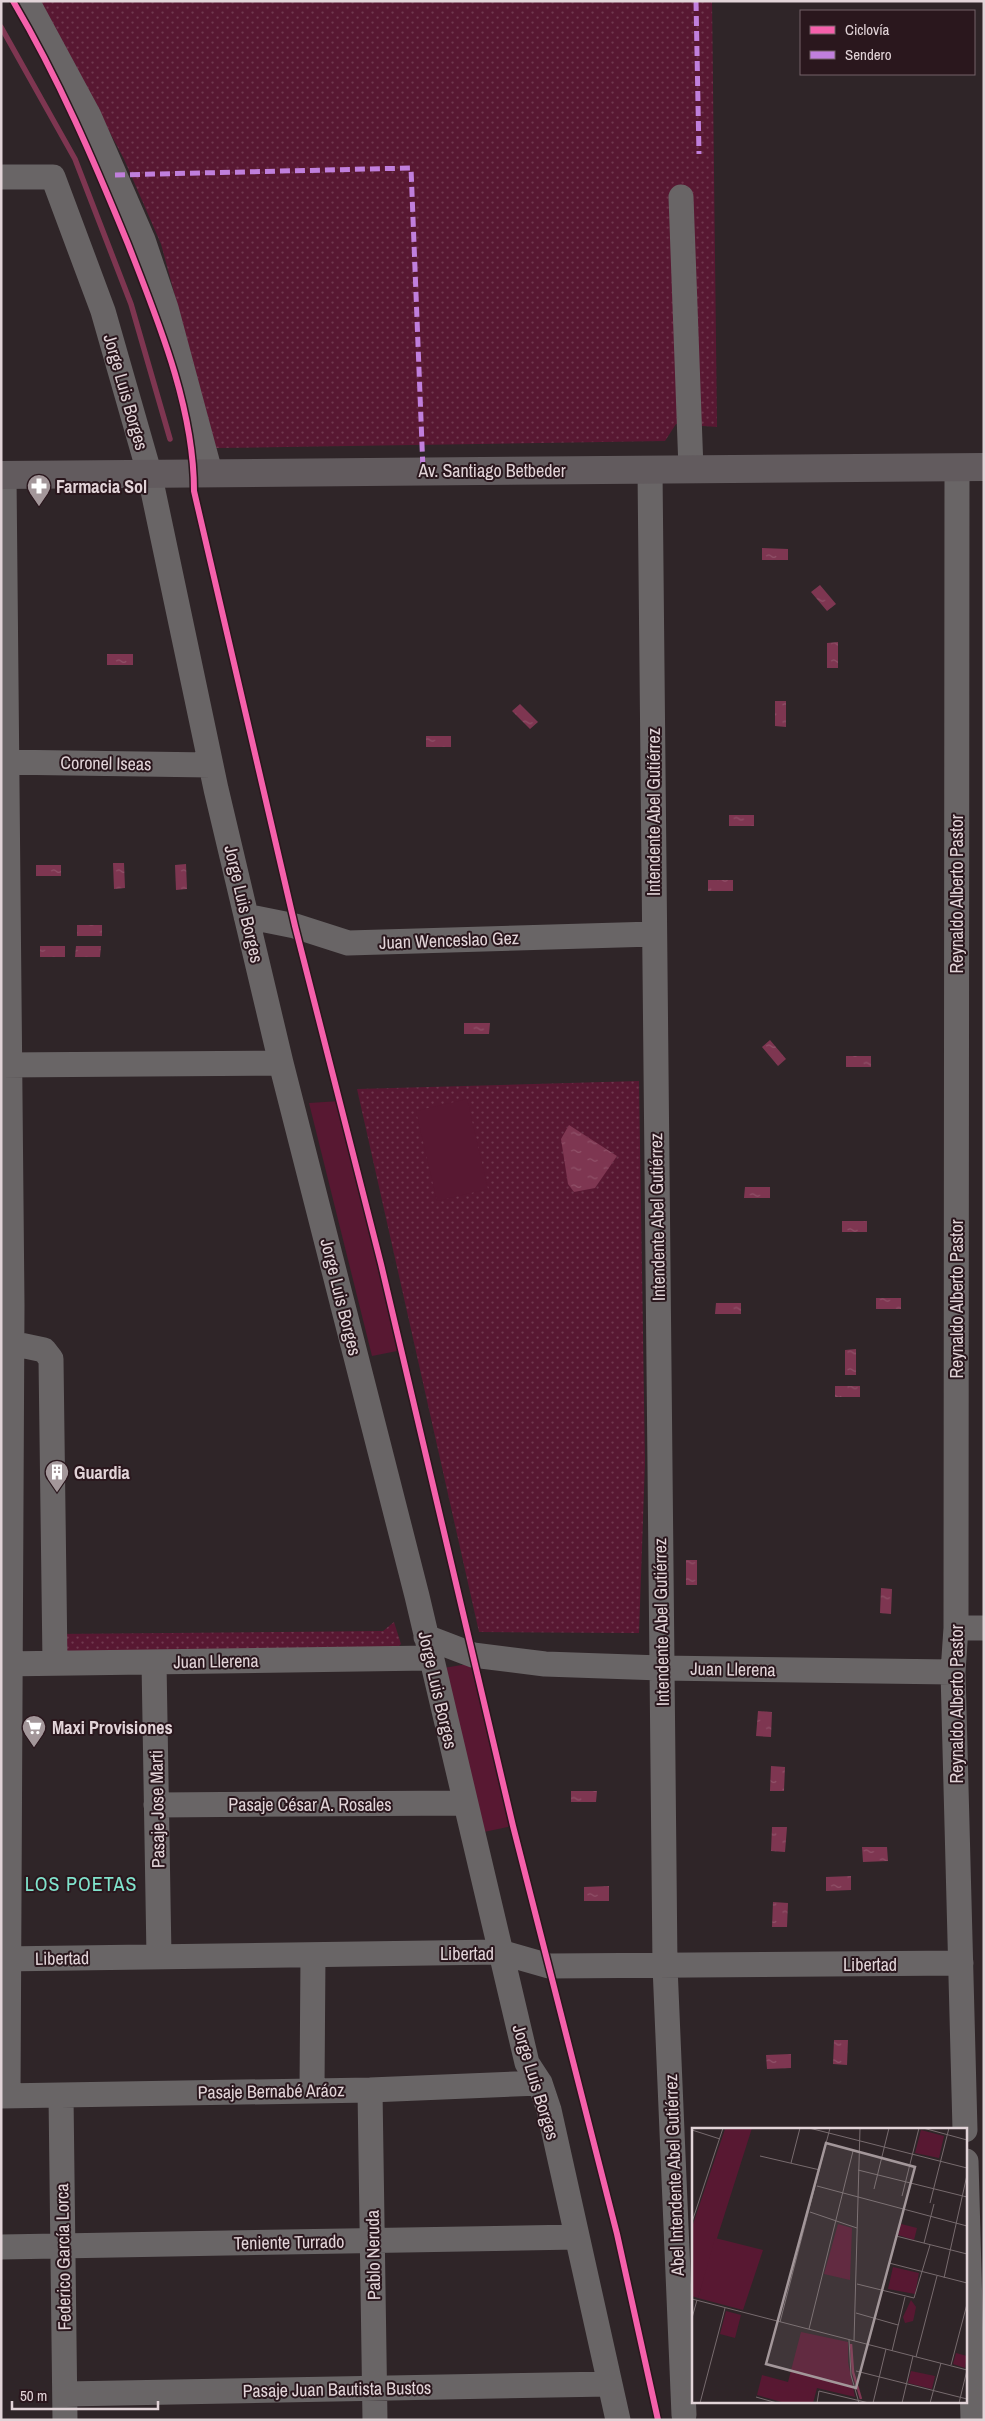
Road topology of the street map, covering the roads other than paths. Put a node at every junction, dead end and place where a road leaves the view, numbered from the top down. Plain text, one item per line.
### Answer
1 (27, 1) edge
2 (1, 177) edge
3 (682, 197) dead end
4 (957, 467) junction
5 (984, 467) edge
6 (650, 469) junction
7 (691, 469) junction
8 (149, 472) junction
9 (210, 472) junction
10 (3, 475) edge
11 (4, 762) edge
12 (211, 765) junction
13 (246, 916) junction
14 (654, 934) junction
15 (282, 1063) junction
16 (6, 1065) edge
17 (8, 1358) edge
18 (956, 1628) junction
19 (984, 1628) edge
20 (428, 1648) junction
21 (154, 1662) junction
22 (55, 1663) junction
23 (5, 1664) edge
24 (661, 1668) junction
25 (953, 1672) junction
26 (464, 1803) junction
27 (156, 1805) junction
28 (5, 1810) edge
29 (500, 1952) junction
30 (314, 1955) junction
31 (159, 1957) junction
32 (5, 1959) edge
33 (961, 1963) junction
34 (665, 1966) junction
35 (540, 2083) junction
36 (312, 2090) junction
37 (370, 2090) junction
38 (61, 2095) junction
39 (5, 2096) edge
40 (966, 2128) edge
41 (968, 2138) edge
42 (984, 2138) edge
43 (968, 2235) edge
44 (577, 2237) junction
45 (373, 2240) junction
46 (63, 2246) junction
47 (1, 2247) edge
48 (610, 2384) junction
49 (375, 2388) junction
50 (65, 2394) junction
51 (684, 2415) dead end
52 (65, 2420) edge
53 (375, 2420) edge
54 (618, 2420) edge
55 (973, 2420) edge

1 - 9 street
2 - 8 street, Jorge Luis Borges
3 - 7 street
4 - 5 main road, Av. Santiago Betbeder
4 - 7 main road, Av. Santiago Betbeder
4 - 18 street, Reynaldo Alberto Pastor
6 - 7 main road, Av. Santiago Betbeder
6 - 9 main road, Av. Santiago Betbeder
6 - 14 street, Intendente Abel Gutiérrez
8 - 9 main road, Av. Santiago Betbeder
8 - 10 main road, Av. Santiago Betbeder
8 - 12 street, Jorge Luis Borges
10 - 11 street
11 - 12 street, Coronel Iseas
11 - 16 street
12 - 13 street, Jorge Luis Borges
13 - 14 street, Juan Wenceslao Gez
13 - 15 street, Jorge Luis Borges
14 - 24 street, Intendente Abel Gutiérrez
15 - 16 street
15 - 20 street, Jorge Luis Borges
16 - 17 street
17 - 22 street
17 - 23 street
18 - 19 street
18 - 25 street, Reynaldo Alberto Pastor
20 - 21 street, Juan Llerena
20 - 24 street, Juan Llerena
20 - 26 street, Jorge Luis Borges
21 - 22 street, Juan Llerena
21 - 27 street, Pasaje Jose Marti
22 - 23 street, Juan Llerena
23 - 28 street
24 - 25 street, Juan Llerena
24 - 34 street, Intendente Abel Gutiérrez
25 - 33 street, Reynaldo Alberto Pastor
26 - 27 street, Pasaje César A. Rosales
26 - 29 street, Jorge Luis Borges
27 - 31 street, Pasaje Jose Marti
28 - 32 street
29 - 30 street, Libertad
29 - 34 street, Libertad
29 - 35 street, Jorge Luis Borges
30 - 31 street, Libertad
30 - 36 street
31 - 32 street, Libertad
32 - 39 street
33 - 34 street, Libertad
33 - 40 street, Reynaldo Alberto Pastor
34 - 51 street, Abel Intendente Abel Gutiérrez
35 - 37 street, Pasaje Bernabé Aráoz
35 - 44 street, Jorge Luis Borges
36 - 37 street, Pasaje Bernabé Aráoz
36 - 38 street, Pasaje Bernabé Aráoz
37 - 45 street, Pablo Neruda
38 - 39 street, Pasaje Bernabé Aráoz
38 - 46 street, Federico García Lorca
41 - 42 street
43 - 55 street
44 - 45 street, Teniente Turrado
44 - 48 street, Jorge Luis Borges
45 - 46 street, Teniente Turrado
45 - 49 street, Pablo Neruda
46 - 47 street, Teniente Turrado
46 - 50 street, Federico García Lorca
48 - 49 street, Pasaje Juan Bautista Bustos
48 - 54 street, Jorge Luis Borges
49 - 50 street, Pasaje Juan Bautista Bustos
49 - 53 street, Pablo Neruda
50 - 52 street, Federico García Lorca

